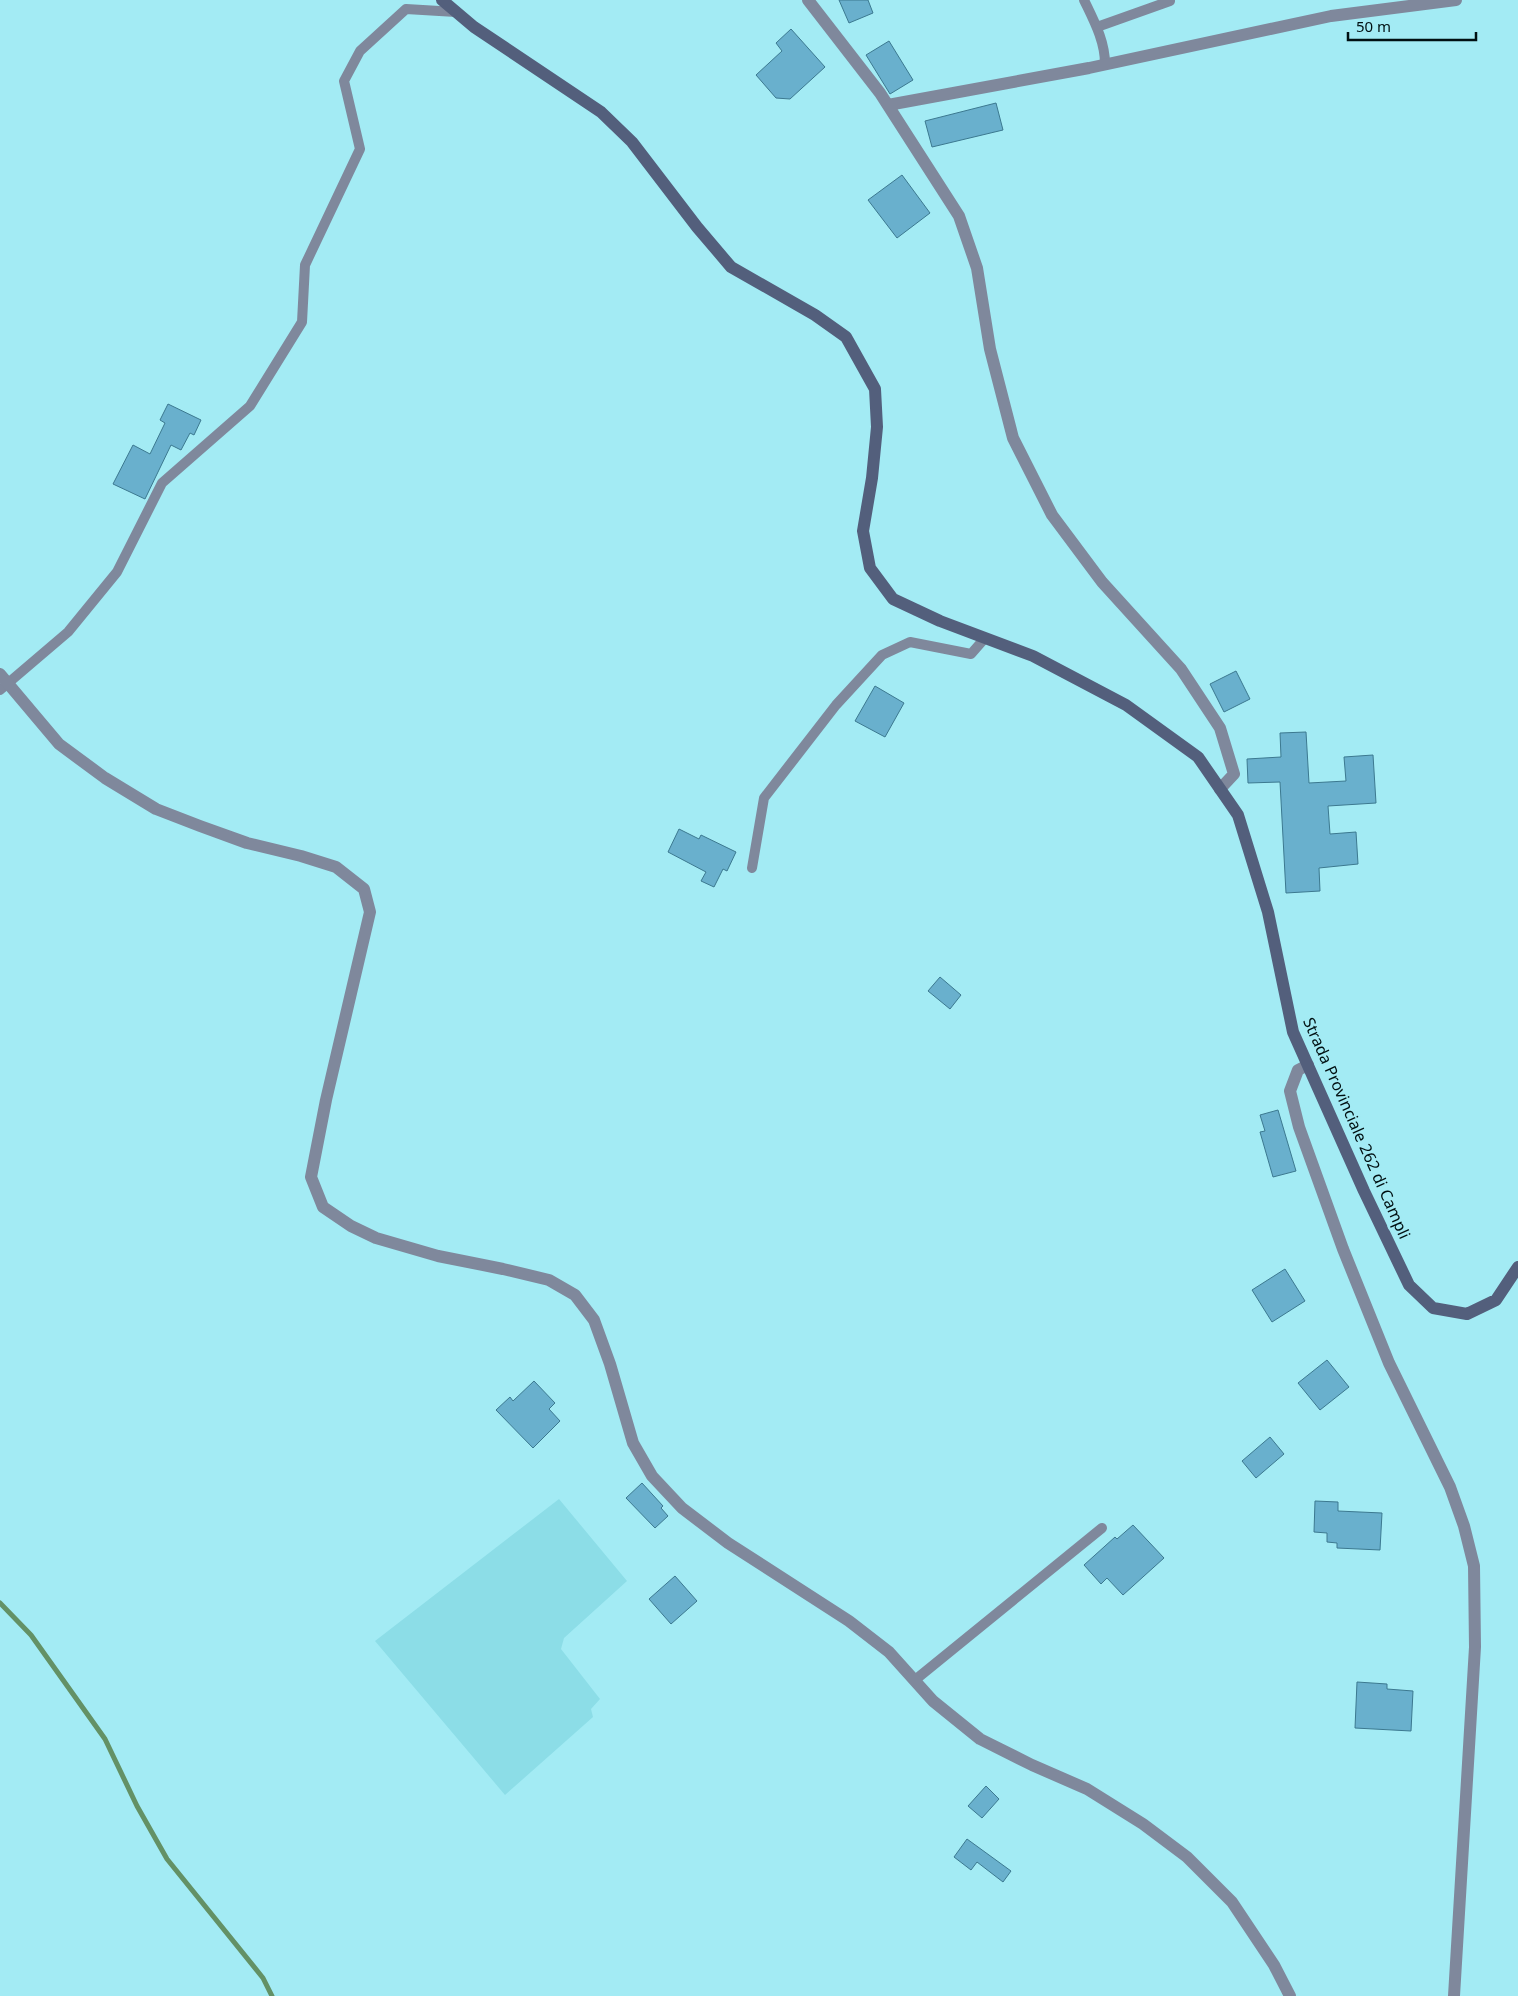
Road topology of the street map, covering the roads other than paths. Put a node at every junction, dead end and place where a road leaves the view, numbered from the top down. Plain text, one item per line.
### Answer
1 (442, 0) edge
2 (808, 0) edge
3 (1084, 0) edge
4 (1456, 0) edge
5 (1170, 1) edge
6 (456, 12) junction
7 (1097, 26) junction
8 (1105, 64) junction
9 (888, 105) junction
10 (985, 638) junction
11 (3, 683) edge
12 (1220, 789) junction
13 (752, 868) dead end
14 (1308, 1065) junction
15 (1518, 1267) edge
16 (1102, 1528) dead end
17 (914, 1680) junction
18 (1290, 1996) edge
19 (1454, 1996) edge

1 - 6 main road, Strada Provinciale 262 di Campli
2 - 9 street
3 - 7 lane
4 - 8 street
5 - 7 lane
6 - 10 main road, Strada Provinciale 262 di Campli
6 - 11 lane
7 - 8 lane
8 - 9 street
9 - 12 street
10 - 12 main road, Strada Provinciale 262 di Campli
10 - 13 lane
11 - 17 street
12 - 14 main road, Strada Provinciale 262 di Campli
14 - 15 main road, Strada Provinciale 262 di Campli
14 - 19 street
16 - 17 lane
17 - 18 street

